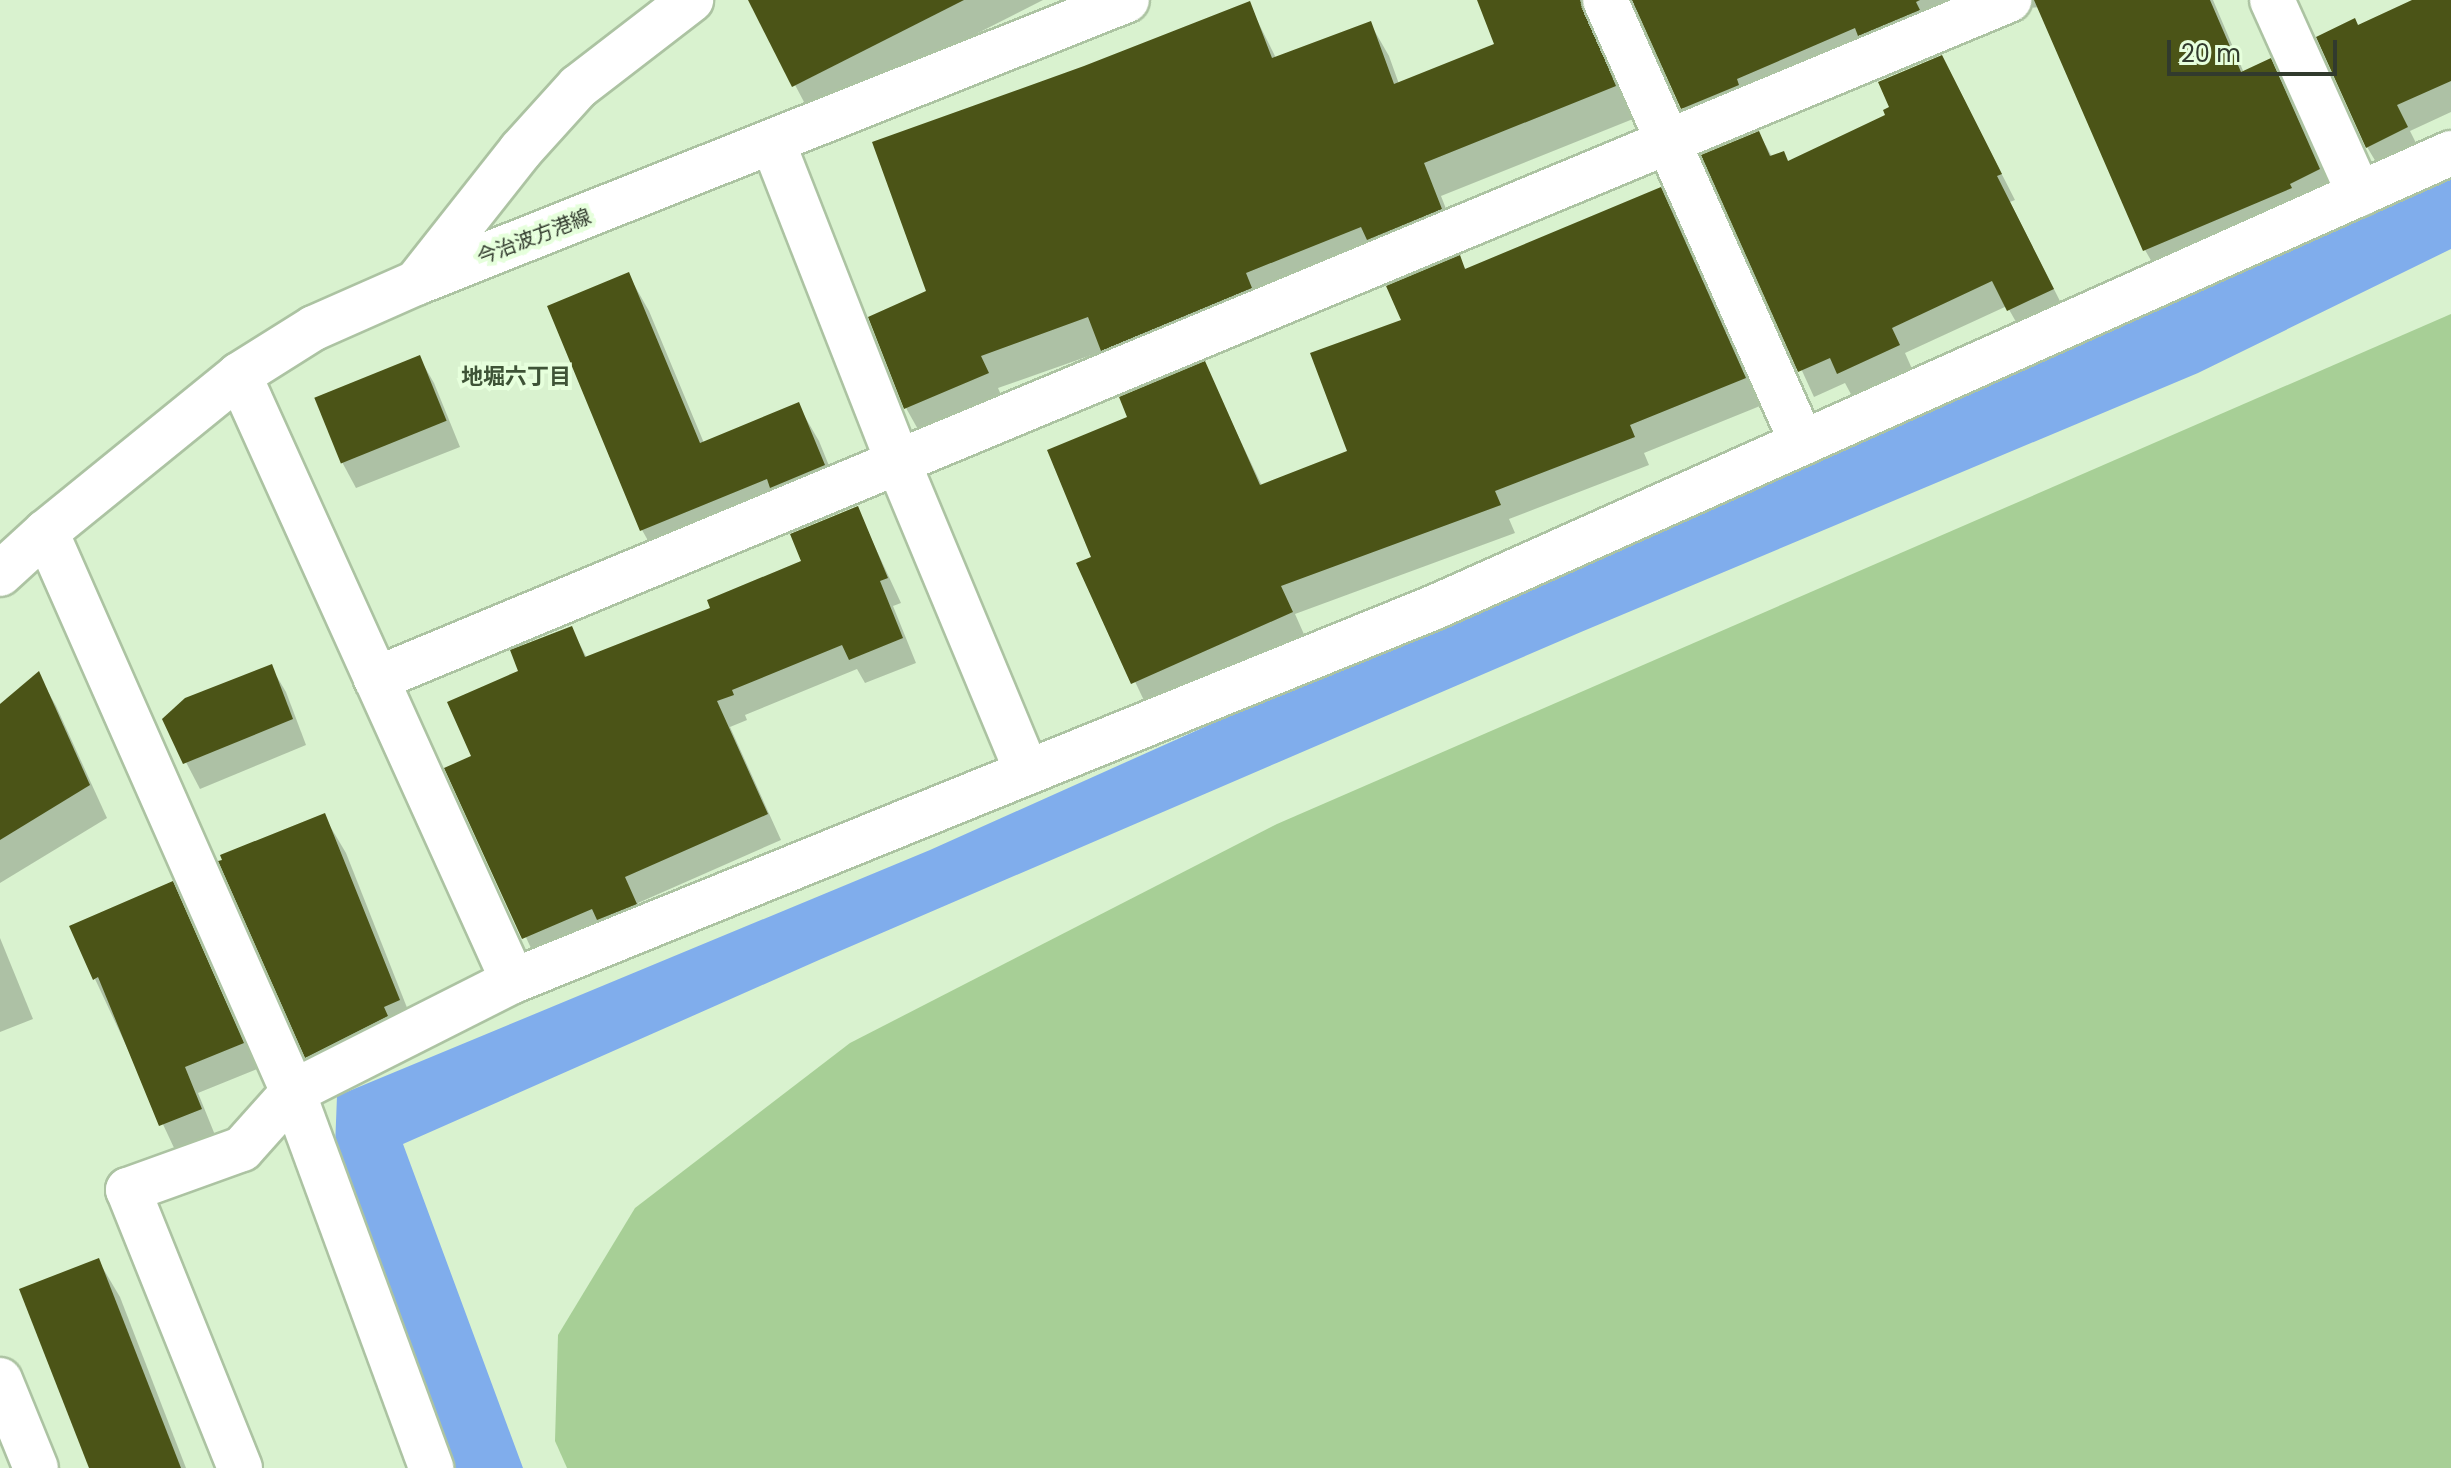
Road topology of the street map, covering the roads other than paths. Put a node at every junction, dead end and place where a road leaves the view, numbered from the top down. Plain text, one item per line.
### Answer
1 (691, 0) edge
2 (1127, 0) edge
3 (1605, 0) edge
4 (2009, 0) edge
5 (2272, 0) edge
6 (1668, 141) junction
7 (773, 143) junction
8 (2451, 153) edge
9 (2359, 194) junction
10 (416, 283) junction
11 (239, 375) junction
12 (1802, 443) junction
13 (898, 462) junction
14 (46, 532) junction
15 (0, 574) edge
16 (376, 679) junction
17 (1027, 772) junction
18 (513, 981) junction
19 (293, 1092) junction
20 (0, 1380) edge
21 (36, 1468) edge
22 (240, 1468) edge
23 (431, 1468) edge

1 - 10 street
2 - 7 street, 今治波方港線
3 - 6 street
4 - 6 street
5 - 9 street
6 - 12 street
6 - 13 street
7 - 10 street, 今治波方港線
7 - 13 street
8 - 9 street
9 - 12 street
10 - 11 street, 今治波方港線
11 - 14 street, 今治波方港線
11 - 16 street
12 - 17 street
13 - 16 street
13 - 17 street
14 - 15 street, 今治波方港線
14 - 19 street
16 - 18 street
17 - 18 street
18 - 19 street
19 - 22 street
19 - 23 street
20 - 21 street

